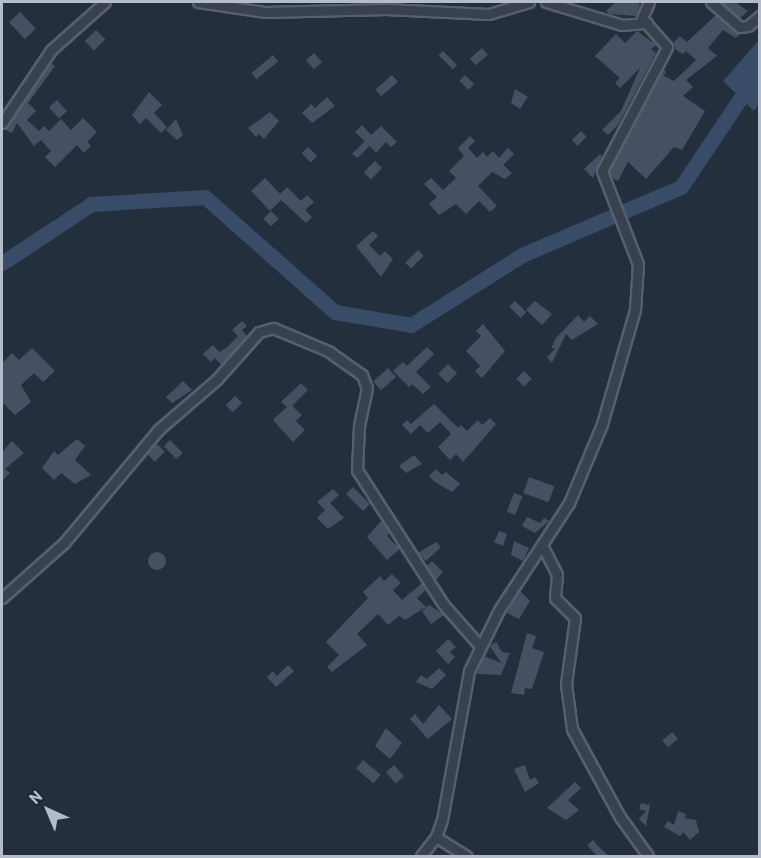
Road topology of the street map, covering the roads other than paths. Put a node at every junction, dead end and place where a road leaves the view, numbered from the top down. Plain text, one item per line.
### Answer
1 (105, 2) edge
2 (198, 2) edge
3 (529, 2) edge
4 (546, 2) edge
5 (649, 2) edge
6 (711, 2) edge
7 (759, 16) edge
8 (647, 23) junction
9 (2, 123) edge
10 (543, 548) junction
11 (2, 598) edge
12 (480, 645) junction
13 (436, 837) junction
14 (421, 856) edge
15 (466, 856) edge
16 (648, 856) edge

1 - 9 street
2 - 3 street
4 - 8 street
5 - 8 street
6 - 7 street
8 - 10 street
10 - 12 street
10 - 16 street
11 - 12 street
12 - 13 street
13 - 14 street
13 - 15 street

